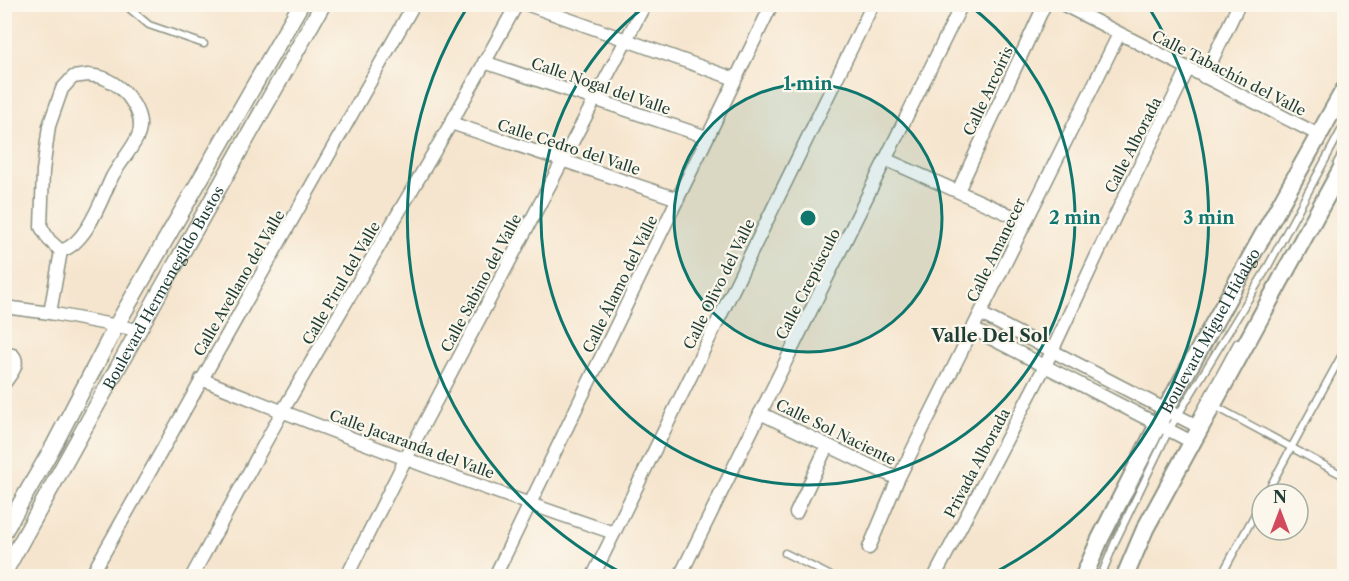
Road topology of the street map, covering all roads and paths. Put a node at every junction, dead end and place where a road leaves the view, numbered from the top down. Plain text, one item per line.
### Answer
1 (124, 4) edge
2 (301, 4) edge
3 (323, 4) edge
4 (414, 4) edge
5 (517, 4) edge
6 (526, 4) edge
7 (645, 4) edge
8 (772, 4) edge
9 (873, 4) edge
10 (962, 4) edge
11 (1045, 4) edge
12 (1062, 4) edge
13 (1239, 4) edge
14 (1084, 9) edge
15 (1119, 34) junction
16 (626, 40) junction
17 (204, 44) dead end
18 (484, 62) junction
19 (1188, 69) junction
20 (1204, 77) junction
21 (735, 79) junction
22 (1344, 90) edge
23 (596, 101) junction
24 (451, 123) junction
25 (1344, 126) edge
26 (1319, 135) junction
27 (707, 137) junction
28 (1344, 150) edge
29 (887, 159) junction
30 (562, 160) junction
31 (1344, 164) edge
32 (958, 191) junction
33 (678, 199) junction
34 (1026, 222) junction
35 (61, 251) junction
36 (1282, 262) dead end
37 (4, 307) edge
38 (50, 314) junction
39 (981, 314) junction
40 (116, 326) junction
41 (974, 329) junction
42 (138, 330) junction
43 (1238, 341) dead end
44 (1344, 351) edge
45 (1051, 352) junction
46 (9, 354) edge
47 (1045, 366) junction
48 (201, 380) junction
49 (4, 384) edge
50 (1212, 404) junction
51 (282, 412) junction
52 (760, 413) junction
53 (1167, 420) junction
54 (1196, 425) junction
55 (1192, 442) junction
56 (827, 446) junction
57 (1291, 448) junction
58 (406, 458) junction
59 (1344, 476) edge
60 (898, 479) junction
61 (1273, 482) edge
62 (531, 504) junction
63 (796, 513) dead end
64 (1250, 523) edge
65 (4, 532) edge
66 (614, 532) junction
67 (869, 548) dead end
68 (785, 553) dead end
69 (4, 573) edge
70 (936, 574) dead end
71 (91, 576) edge
72 (192, 576) edge
73 (347, 576) edge
74 (495, 576) edge
75 (593, 576) edge
76 (680, 576) edge
77 (831, 576) edge
78 (1084, 576) edge
79 (1101, 576) edge
80 (1125, 576) edge
81 (1221, 576) edge

1 - 17 lane
2 - 40 street, Boulevard Hermenegildo Bustos
3 - 42 street, Boulevard Hermenegildo Bustos
4 - 48 street, Calle Avellano del Valle
5 - 18 street, Calle Pirul del Valle
6 - 16 street
7 - 16 street, Calle Sabino del Valle
8 - 21 street, Calle Álamo del Valle
9 - 66 street, Calle Olivo del Valle
10 - 29 street, Calle Crepúsculo
11 - 32 street, Calle Arcoíris
12 - 14 street, Calle Tabachín del Valle
13 - 20 street
14 - 15 street, Calle Tabachín del Valle
15 - 19 street, Calle Tabachín del Valle
15 - 34 street, Calle Amanecer
16 - 21 street
16 - 23 street, Calle Sabino del Valle
18 - 23 street, Calle Nogal del Valle
18 - 24 street, Calle Pirul del Valle
19 - 20 street, Calle Tabachín del Valle
19 - 45 street, Calle Alborada
20 - 26 street, Calle Tabachín del Valle
21 - 27 street, Calle Álamo del Valle
22 - 26 main road, Boulevard Miguel Hidalgo
23 - 27 street, Calle Nogal del Valle
23 - 30 street, Calle Sabino del Valle
24 - 30 street, Calle Cedro del Valle
24 - 51 street, Calle Pirul del Valle
25 - 53 lane
26 - 53 main road, Boulevard Miguel Hidalgo
27 - 33 street, Calle Álamo del Valle
28 - 36 lane
29 - 32 street
29 - 52 street, Calle Crepúsculo
30 - 33 street, Calle Cedro del Valle
30 - 58 street, Calle Sabino del Valle
31 - 50 main road
32 - 34 street
33 - 62 street, Calle Álamo del Valle
34 - 39 street, Calle Amanecer
35 - 35 street
35 - 38 street
37 - 38 street
38 - 40 street
39 - 41 street, Calle Amanecer
39 - 45 street
40 - 42 street
40 - 65 street, Boulevard Hermenegildo Bustos
41 - 47 street
41 - 60 street, Calle Amanecer
42 - 69 street, Boulevard Hermenegildo Bustos
43 - 54 lane
44 - 57 lane
45 - 47 street, Calle Alborada
45 - 53 street
46 - 49 street
47 - 53 street
47 - 70 street, Privada Alborada
48 - 51 street, Calle Jacaranda del Valle
48 - 71 street, Calle Avellano del Valle
50 - 54 main road
50 - 57 lane
51 - 58 street, Calle Jacaranda del Valle
51 - 72 street, Calle Pirul del Valle
52 - 56 street, Calle Sol Naciente
52 - 76 street, Calle Crepúsculo
53 - 54 street
53 - 55 street
53 - 78 main road, Boulevard Miguel Hidalgo
53 - 79 lane
54 - 55 main road
55 - 80 main road
56 - 60 street, Calle Sol Naciente
56 - 63 street
57 - 59 lane
57 - 61 lane
58 - 62 street, Calle Jacaranda del Valle
58 - 73 street, Calle Sabino del Valle
60 - 67 street, Calle Amanecer
62 - 66 street, Calle Jacaranda del Valle
62 - 74 street, Calle Álamo del Valle
64 - 81 lane
66 - 75 street, Calle Olivo del Valle
68 - 77 lane

